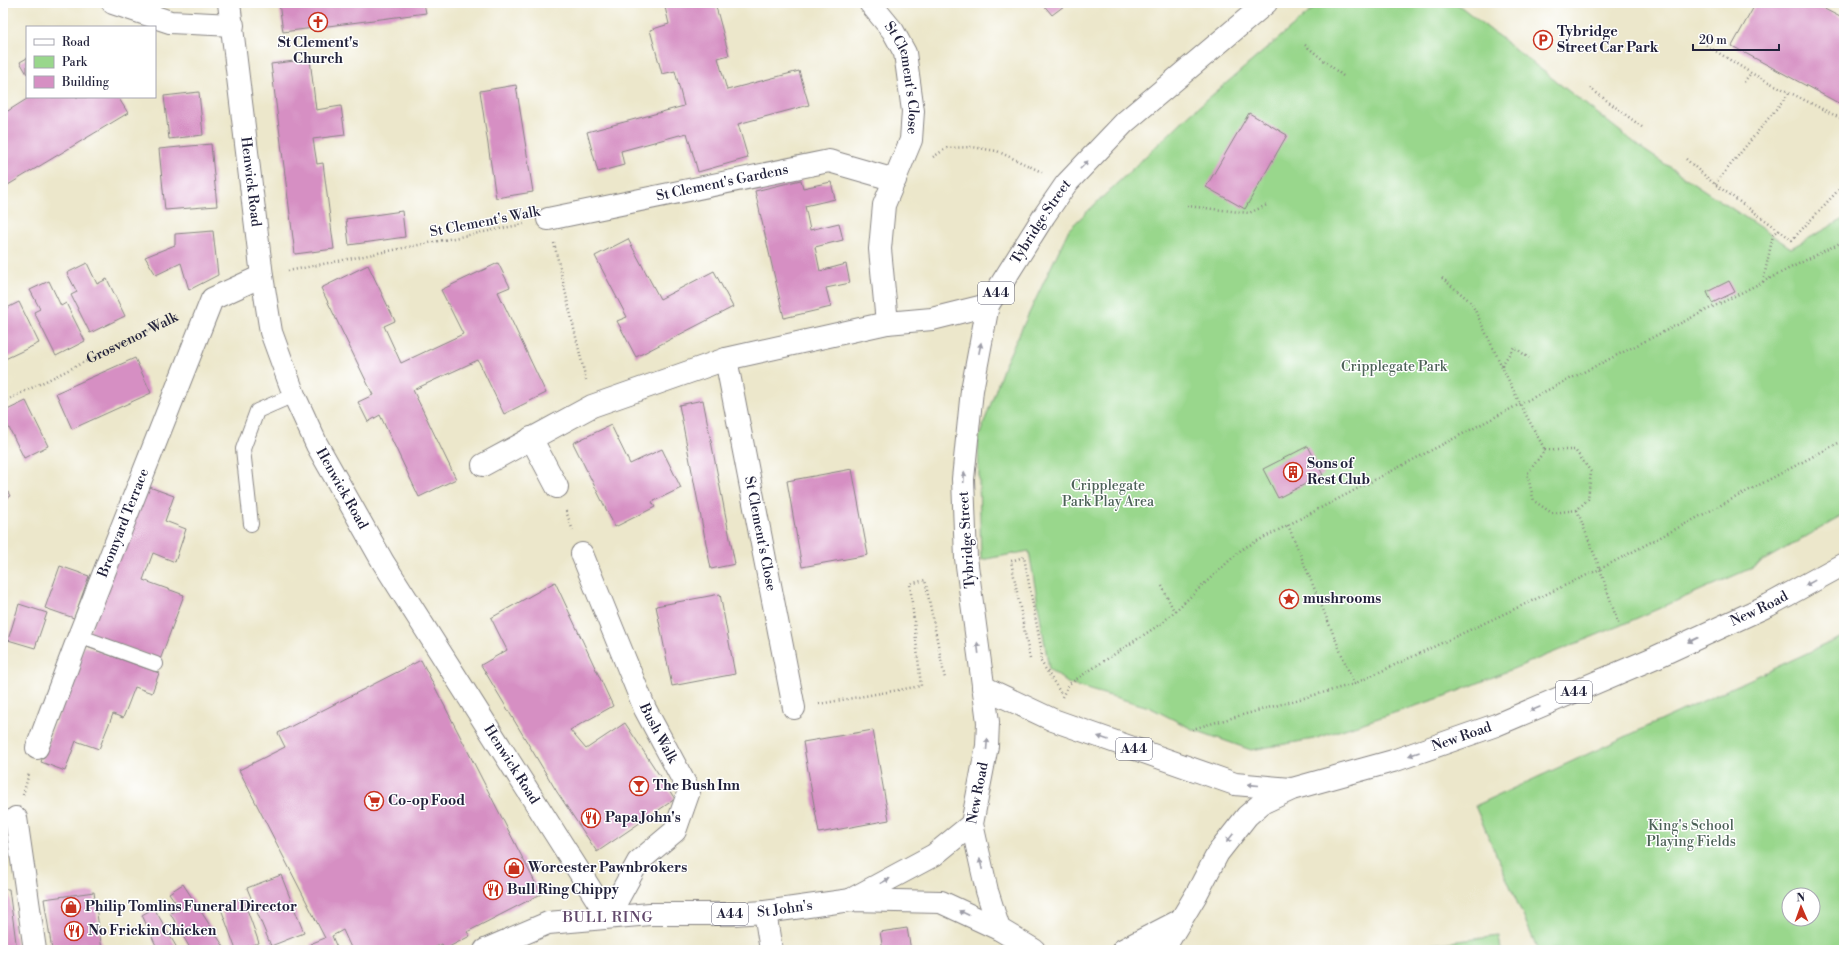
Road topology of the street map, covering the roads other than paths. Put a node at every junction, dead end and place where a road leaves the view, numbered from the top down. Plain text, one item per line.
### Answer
1 (113, 3) edge
2 (229, 3) edge
3 (870, 3) edge
4 (1266, 3) edge
5 (233, 25) junction
6 (895, 180) junction
7 (548, 219) road end
8 (262, 276) junction
9 (988, 305) junction
10 (887, 323) junction
11 (726, 359) junction
12 (294, 395) junction
13 (531, 438) junction
14 (483, 465) dead end
15 (557, 487) road end
16 (251, 524) dead end
17 (582, 554) road end
18 (1844, 564) edge
19 (79, 636) junction
20 (156, 664) dead end
21 (983, 687) junction
22 (794, 708) road end
23 (36, 748) road end
24 (1292, 789) junction
25 (16, 818) road end
26 (972, 824) junction
27 (851, 900) junction
28 (765, 912) junction
29 (608, 917) junction
30 (1182, 919) junction
31 (999, 929) junction
32 (35, 950) edge
33 (485, 950) edge
34 (771, 950) edge
35 (1034, 950) edge
36 (1123, 950) edge
37 (1163, 950) edge

1 - 5 main road
2 - 5 main road, Henwick Road
3 - 6 main road, St Clement's Close
9 -> 4 main road, Tybridge Street / A44
5 - 8 main road, Henwick Road
6 - 7 main road, St Clement's Gardens
6 - 10 main road, St Clement's Close
8 - 12 main road, Henwick Road
8 - 19 main road, Bromyard Terrace
9 - 10 main road
21 -> 9 main road, Tybridge Street / A44
10 - 11 main road
11 - 13 main road
11 - 22 main road, St Clement's Close
12 - 16 lane
12 - 29 main road, Henwick Road
13 - 14 main road
13 - 15 main road
17 - 29 main road, Bush Walk
18 -> 24 main road, New Road / A44
19 - 20 lane
19 - 23 main road, Bromyard Terrace
24 -> 21 main road, A44
26 -> 21 main road, New Road / A44
24 -> 30 main road, New Road / A44
25 - 32 main road
27 -> 26 main road, St John's / A44
31 -> 26 main road, New Road / A44
27 - 28 main road, St John's / A44
31 -> 27 main road, St John's / A44
28 - 29 main road, St John's / A44
28 - 34 main road
29 - 33 main road, St John's / A44
30 - 36 main road
30 - 37 main road, New Road
31 - 35 main road, A44

